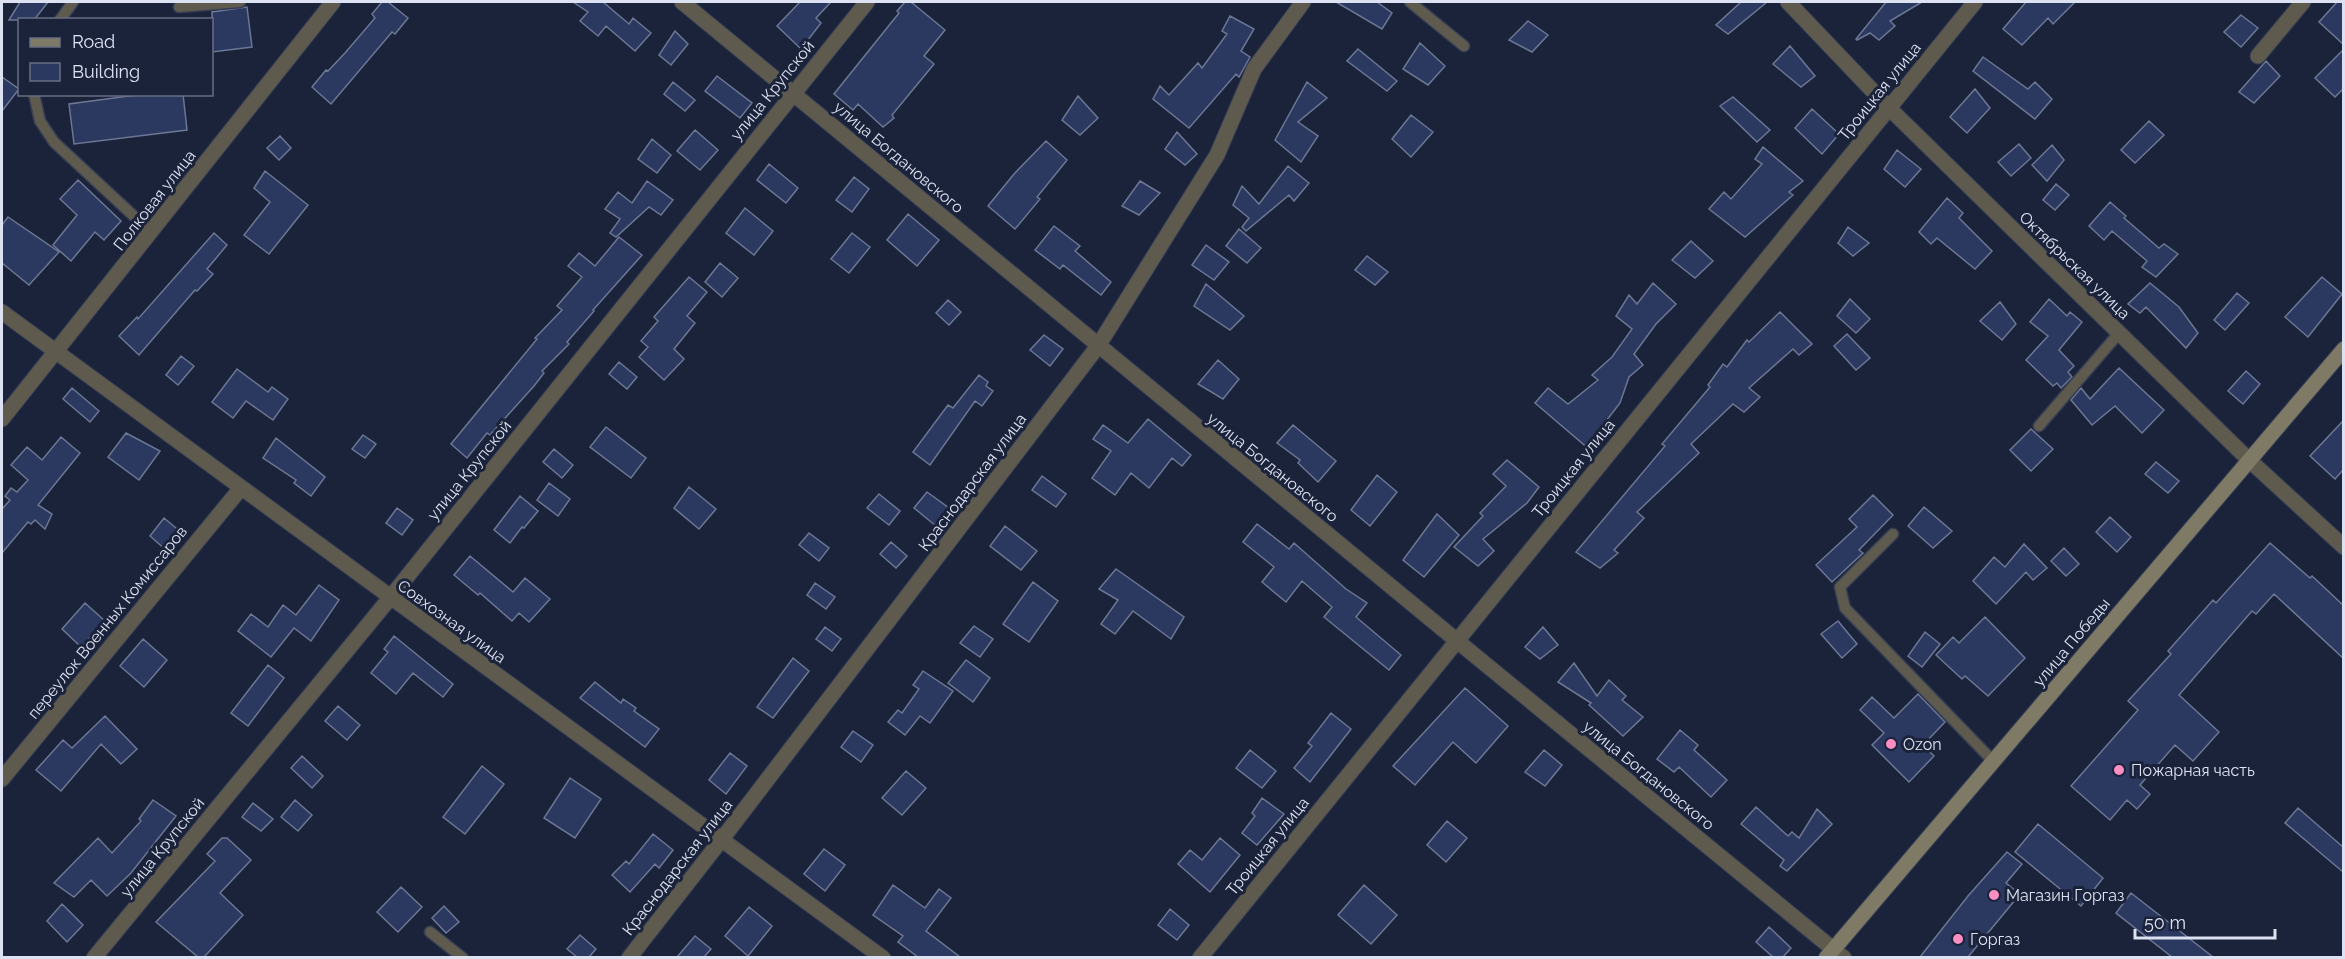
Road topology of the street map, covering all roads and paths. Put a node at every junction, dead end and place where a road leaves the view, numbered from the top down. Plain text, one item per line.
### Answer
1 (73, 2) edge
2 (240, 2) edge
3 (333, 2) edge
4 (682, 2) edge
5 (867, 2) edge
6 (1303, 2) edge
7 (1410, 2) edge
8 (1788, 2) edge
9 (1975, 2) edge
10 (2303, 2) edge
11 (179, 7) dead end
12 (61, 18) edge
13 (1464, 46) dead end
14 (2258, 56) dead end
15 (792, 93) junction
16 (34, 96) edge
17 (1888, 108) junction
18 (151, 232) junction
19 (2, 312) edge
20 (2119, 333) junction
21 (1098, 346) junction
22 (2343, 349) edge
23 (55, 352) junction
24 (2, 419) edge
25 (2039, 426) dead end
26 (2248, 459) junction
27 (241, 488) junction
28 (1893, 534) dead end
29 (2343, 547) edge
30 (390, 598) junction
31 (1455, 640) junction
32 (1994, 762) junction
33 (2, 779) edge
34 (722, 839) junction
35 (430, 932) dead end
36 (1835, 954) edge
37 (94, 957) edge
38 (463, 957) edge
39 (629, 957) edge
40 (883, 957) edge
41 (1200, 957) edge

1 - 12 lane
2 - 11 lane
3 - 18 street, Полковая улица
4 - 15 street, улица Богдановского
5 - 15 street, улица Крупской
6 - 21 street, Краснодарская улица
7 - 13 lane
8 - 17 street, Октябрьская улица
9 - 17 street, Троицкая улица
10 - 14 street
15 - 21 street, улица Богдановского
15 - 30 street, улица Крупской
16 - 18 lane
17 - 20 street, Октябрьская улица
17 - 31 street, Троицкая улица
18 - 23 street, Полковая улица
19 - 23 street, Совхозная улица
20 - 25 lane
20 - 26 street, Октябрьская улица
21 - 31 street, улица Богдановского
21 - 34 street, Краснодарская улица
22 - 26 street, улица Победы
23 - 24 street, Полковая улица
23 - 27 street, Совхозная улица
26 - 29 street, Октябрьская улица
26 - 32 street, улица Победы
27 - 30 street, Совхозная улица
27 - 33 street, переулок Военных Комиссаров
28 - 32 lane
30 - 34 street, Совхозная улица
30 - 37 street, улица Крупской
31 - 36 street, улица Богдановского
31 - 41 street, Троицкая улица
32 - 36 street, улица Победы
34 - 39 street, Краснодарская улица
34 - 40 street, Совхозная улица
35 - 38 lane

